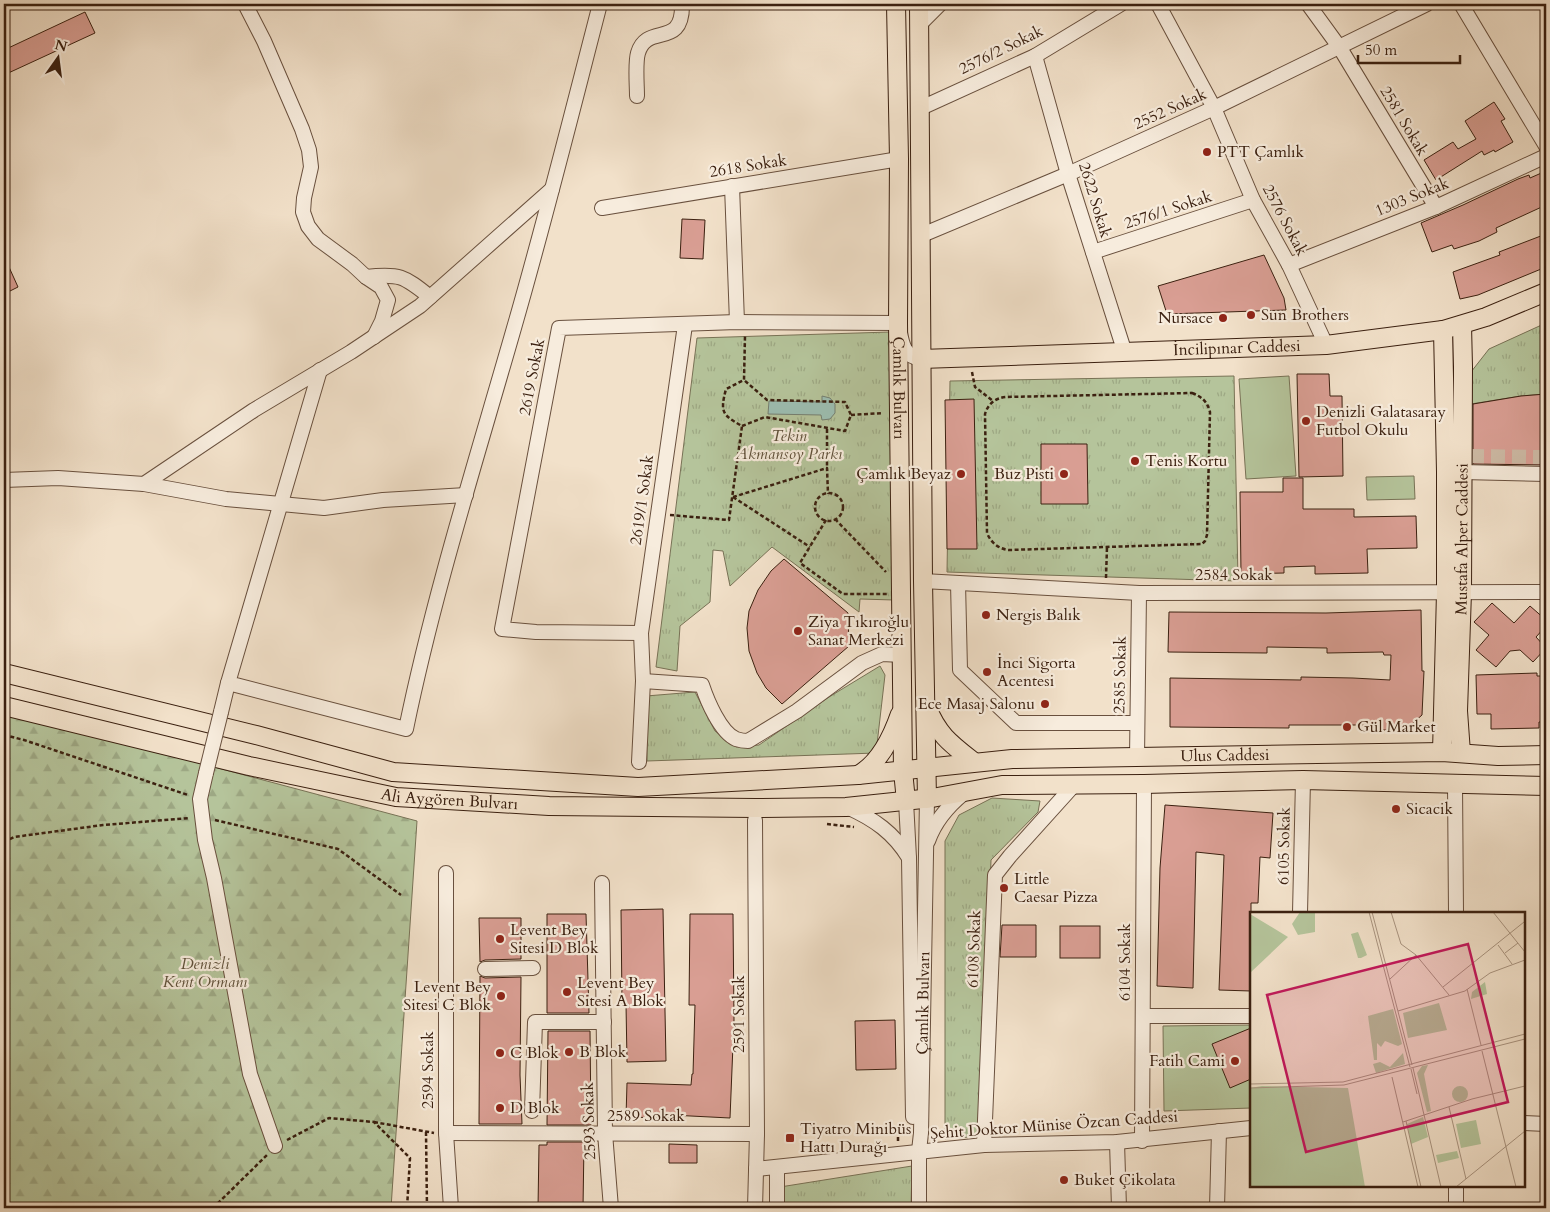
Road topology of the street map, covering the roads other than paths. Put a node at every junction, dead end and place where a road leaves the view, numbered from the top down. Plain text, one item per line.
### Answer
1 (245, 4) edge
2 (600, 4) edge
3 (682, 4) edge
4 (896, 4) edge
5 (919, 4) edge
6 (940, 4) edge
7 (1121, 4) edge
8 (1158, 4) edge
9 (1308, 4) edge
10 (1427, 4) edge
11 (1461, 4) edge
12 (920, 24) junction
13 (1340, 48) junction
14 (1035, 56) junction
15 (637, 96) dead end
16 (921, 108) junction
17 (1214, 108) junction
18 (1546, 146) edge
19 (1546, 156) edge
20 (899, 159) junction
21 (1068, 174) junction
22 (732, 186) junction
23 (552, 189) junction
24 (1253, 200) junction
25 (1436, 207) junction
26 (602, 208) dead end
27 (922, 235) junction
28 (1093, 252) junction
29 (1289, 265) junction
30 (366, 277) junction
31 (1546, 292) edge
32 (430, 297) junction
33 (741, 322) junction
34 (898, 323) junction
35 (685, 325) junction
36 (1462, 325) junction
37 (1443, 330) junction
38 (373, 337) junction
39 (1326, 345) junction
40 (922, 351) junction
41 (1125, 353) junction
42 (320, 370) junction
43 (1465, 461) junction
44 (1546, 474) edge
45 (4, 480) edge
46 (144, 484) junction
47 (466, 495) junction
48 (281, 504) junction
49 (923, 581) junction
50 (958, 583) junction
51 (1454, 592) junction
52 (1546, 592) edge
53 (1139, 593) junction
54 (641, 633) junction
55 (902, 655) junction
56 (4, 673) edge
57 (643, 681) junction
58 (228, 684) junction
59 (924, 700) junction
60 (903, 704) junction
61 (4, 706) edge
62 (1137, 723) junction
63 (1442, 752) junction
64 (1461, 753) junction
65 (1546, 755) edge
66 (1137, 758) junction
67 (639, 762) dead end
68 (974, 762) junction
69 (925, 768) junction
70 (904, 771) junction
71 (858, 775) junction
72 (1302, 780) junction
73 (1074, 784) junction
74 (1144, 784) junction
75 (1456, 784) junction
76 (1546, 786) edge
77 (964, 792) junction
78 (927, 799) junction
79 (906, 801) junction
80 (846, 807) junction
81 (755, 820) dead end
82 (926, 849) junction
83 (909, 858) junction
84 (446, 872) dead end
85 (602, 883) dead end
86 (1300, 912) edge
87 (1456, 912) edge
88 (533, 968) dead end
89 (485, 969) dead end
90 (1142, 1016) junction
91 (1250, 1016) edge
92 (604, 1022) junction
93 (532, 1112) dead end
94 (1525, 1123) edge
95 (1546, 1124) edge
96 (1250, 1128) edge
97 (1219, 1131) junction
98 (446, 1134) junction
99 (606, 1134) junction
100 (757, 1134) junction
101 (1142, 1140) junction
102 (1117, 1142) junction
103 (984, 1145) junction
104 (275, 1146) road end
105 (919, 1152) junction
106 (777, 1167) junction
107 (756, 1169) junction
108 (1456, 1187) edge
109 (451, 1208) edge
110 (611, 1208) edge
111 (755, 1208) edge
112 (777, 1208) edge
113 (919, 1208) edge
114 (1119, 1208) edge
115 (1218, 1208) edge
116 (1456, 1208) edge

1 - 30 street
2 - 23 street
3 - 15 street
4 - 20 main road, Çamlık Bulvarı
5 - 12 main road, Çamlık Bulvarı
6 - 12 street
7 - 14 street, 2576/2 Sokak
8 - 17 street, 2576 Sokak
9 - 13 street, 2581 Sokak
10 - 13 street, 2552 Sokak
11 - 18 street
12 - 16 main road, Çamlık Bulvarı
13 - 17 street, 2552 Sokak
13 - 25 street, 2581 Sokak
14 - 16 street, 2576/2 Sokak
14 - 21 street, 2622 Sokak
16 - 27 main road, Çamlık Bulvarı
17 - 21 street, 2552 Sokak
17 - 24 street, 2576 Sokak
19 - 25 street, 1303 Sokak
20 - 22 street, 2618 Sokak
20 - 34 main road, Çamlık Bulvarı
21 - 27 street, 2552 Sokak
21 - 28 street, 2622 Sokak
22 - 26 street, 2618 Sokak
22 - 33 street
23 - 32 street
23 - 47 street
24 - 28 street, 2576/1 Sokak
24 - 29 street, 2576 Sokak
25 - 29 street, 1303 Sokak
27 - 40 main road, Çamlık Bulvarı
28 - 41 street, 2622 Sokak
29 - 39 street, 2576 Sokak
30 - 32 street
30 - 38 street
31 - 36 main road, İncilipınar Caddesi
32 - 38 street
33 - 34 street, 2619 Sokak
33 - 35 street, 2619 Sokak
34 - 40 street
34 - 55 main road, Çamlık Bulvarı
35 - 54 street, 2619/1 Sokak
35 - 54 street, 2619 Sokak
36 - 37 main road, İncilipınar Caddesi
36 - 43 main road, Mustafa Alper Caddesi
37 - 39 main road, İncilipınar Caddesi
37 - 51 main road, Mustafa Alper Caddesi
38 - 42 street
39 - 41 main road, İncilipınar Caddesi
40 - 41 main road, İncilipınar Caddesi
40 - 49 main road, Çamlık Bulvarı
42 - 46 street
42 - 48 street
43 - 44 street
43 - 51 main road, Mustafa Alper Caddesi
45 - 46 street
46 - 48 street
47 - 48 street
47 - 58 street
48 - 58 street
49 - 50 street, 2584 Sokak
49 - 59 main road, Çamlık Bulvarı
50 - 53 street, 2584 Sokak
50 - 62 street
51 - 52 street, 2584 Sokak
51 - 53 street, 2584 Sokak
51 - 63 main road, Mustafa Alper Caddesi
51 - 64 main road, Mustafa Alper Caddesi
53 - 62 street, 2585 Sokak
54 - 57 street, 2619/1 Sokak
55 - 57 street
55 - 60 main road, Çamlık Bulvarı
56 - 71 main road, Ali Aygören Bulvarı
57 - 67 street, 2619/1 Sokak
58 - 104 street, bridge
59 - 68 main road
59 - 69 main road, Çamlık Bulvarı
60 - 70 main road, Çamlık Bulvarı
60 - 71 main road
61 - 80 main road, Ali Aygören Bulvarı
62 - 66 street, 2585 Sokak
63 - 64 main road, Ulus Caddesi
63 - 66 main road, Ulus Caddesi
64 - 65 main road, Ulus Caddesi
66 - 68 main road, Ulus Caddesi
68 - 69 main road, Ulus Caddesi
69 - 70 main road, Ulus Caddesi
69 - 78 main road, Çamlık Bulvarı
70 - 71 main road, Ali Aygören Bulvarı
70 - 79 main road, Çamlık Bulvarı
72 - 74 main road, Ulus Caddesi
72 - 75 main road, Ulus Caddesi
72 - 86 street, 6105 Sokak
73 - 74 main road, Ulus Caddesi
73 - 77 main road, Ulus Caddesi
73 - 103 street, 6108 Sokak
74 - 90 street, 6104 Sokak
75 - 76 main road, Ulus Caddesi
75 - 87 street
77 - 78 main road, Ulus Caddesi
77 - 82 street
78 - 79 main road, Ulus Caddesi
78 - 82 street, Çamlık Bulvarı
79 - 80 main road, Ali Aygören Bulvarı
79 - 83 street
80 - 83 street
81 - 100 street, 2591 Sokak
82 - 105 street, Çamlık Bulvarı
83 - 105 street
84 - 98 street, 2594 Sokak
85 - 92 street, 2593 Sokak
88 - 89 street
90 - 91 street
90 - 101 street, 6104 Sokak
92 - 93 street
92 - 99 street, 2593 Sokak
94 - 95 street
96 - 97 street, Şehit Doktor Münise Özcan Caddesi
97 - 101 street, Şehit Doktor Münise Özcan Caddesi
97 - 115 street
98 - 99 street, 2589 Sokak
98 - 109 street, 2594 Sokak
99 - 100 street, 2589 Sokak
99 - 110 street, 2593 Sokak
100 - 107 street, 2591 Sokak
101 - 102 street, Şehit Doktor Münise Özcan Caddesi
102 - 103 street, Şehit Doktor Münise Özcan Caddesi
102 - 114 street
103 - 105 street, Şehit Doktor Münise Özcan Caddesi
105 - 106 street, Şehit Doktor Münise Özcan Caddesi
105 - 113 street, Çamlık Bulvarı
106 - 107 street, Şehit Doktor Münise Özcan Caddesi
106 - 112 street
107 - 111 street, 2591 Sokak
108 - 116 street

